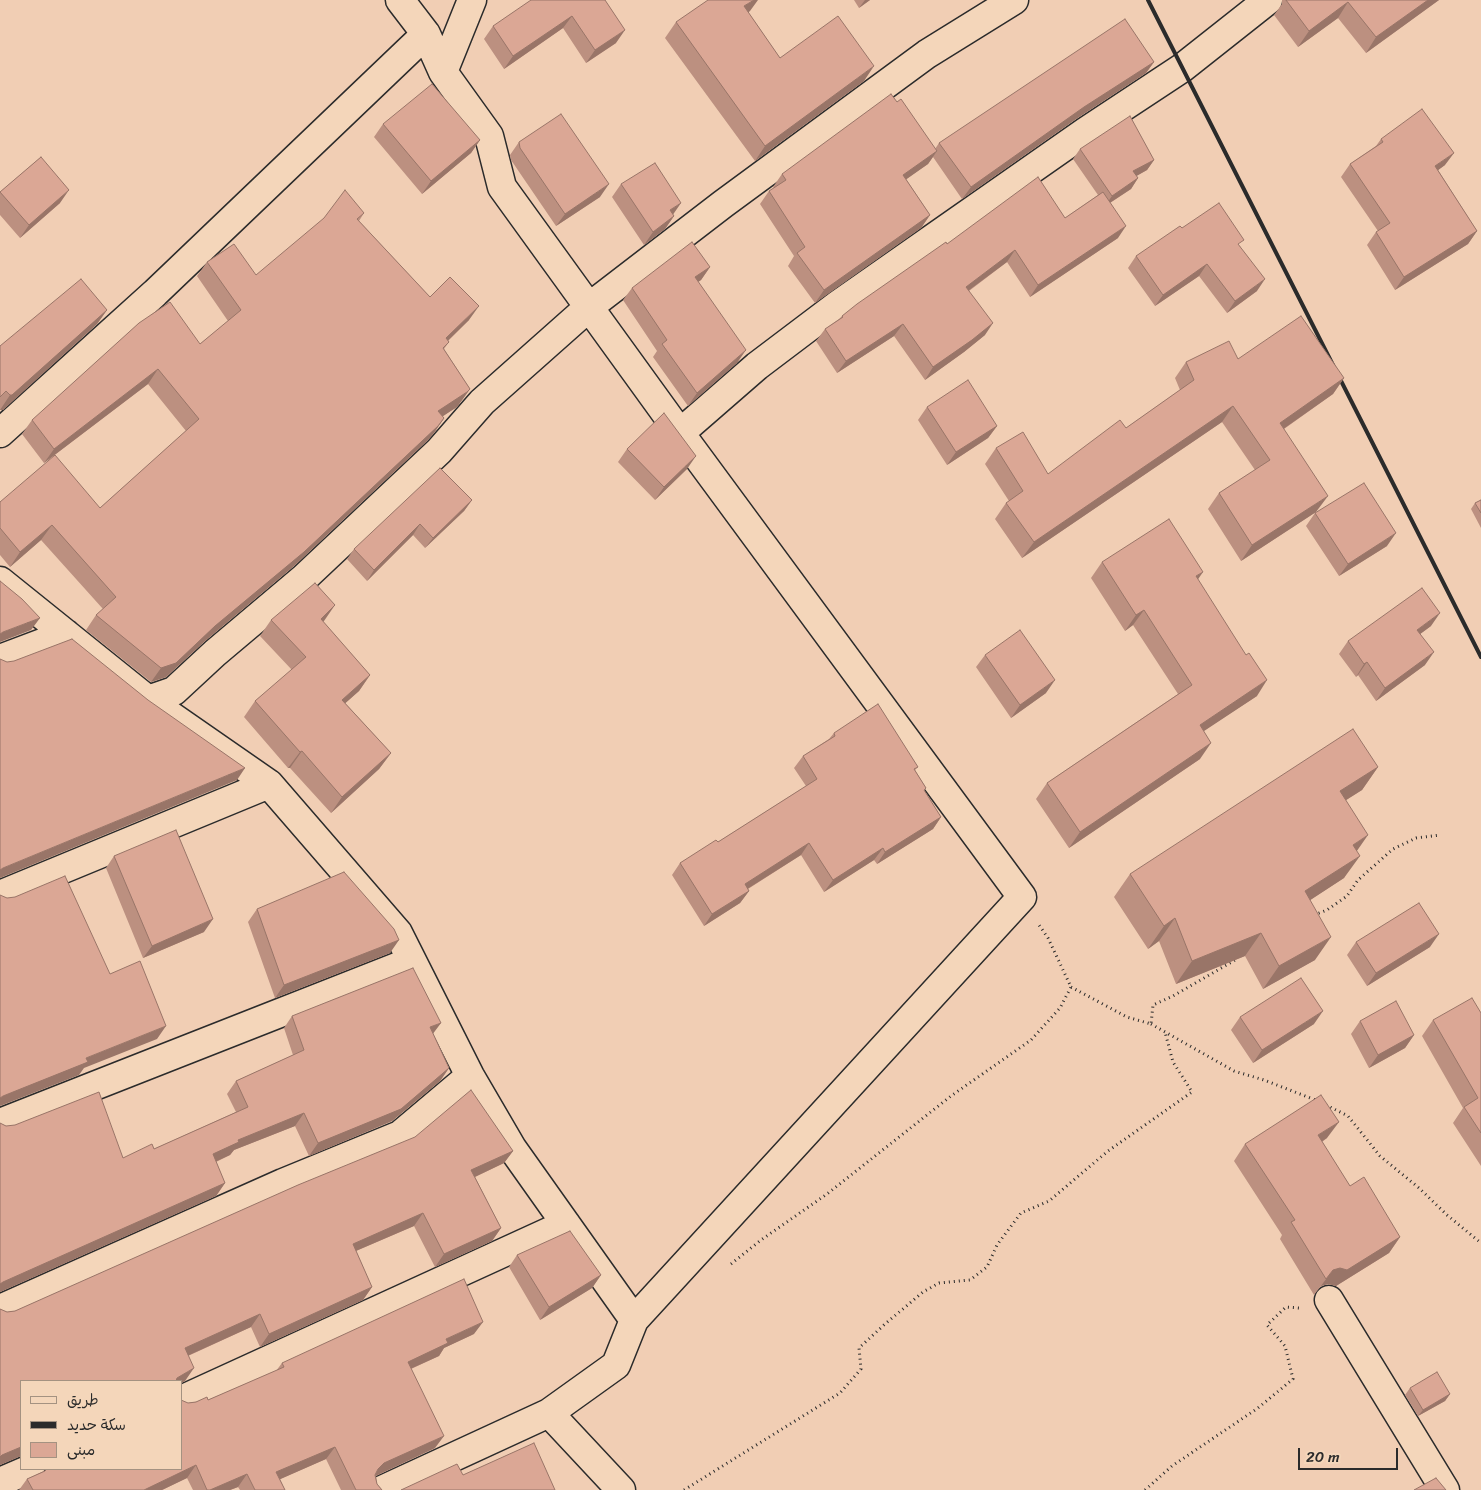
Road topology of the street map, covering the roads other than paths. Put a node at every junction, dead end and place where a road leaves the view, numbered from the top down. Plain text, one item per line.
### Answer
1 (400, 0) edge
2 (472, 0) edge
3 (1014, 0) edge
4 (1268, 0) edge
5 (426, 34) junction
6 (443, 72) junction
7 (589, 307) junction
8 (0, 433) edge
9 (680, 433) junction
10 (0, 581) edge
11 (66, 634) junction
12 (0, 660) edge
13 (148, 700) junction
14 (268, 784) junction
15 (0, 895) edge
16 (412, 961) junction
17 (470, 1076) junction
18 (0, 1123) edge
19 (566, 1224) junction
20 (1329, 1300) road end
21 (0, 1309) edge
22 (634, 1320) junction
23 (182, 1400) edge
24 (549, 1413) junction
25 (28, 1470) edge
26 (0, 1482) edge
27 (4, 1490) edge
28 (382, 1490) edge
29 (620, 1490) edge
30 (1445, 1490) edge

1 - 5 street
2 - 6 street
3 - 7 street
4 - 9 street
5 - 6 street
5 - 8 street
6 - 7 street
7 - 9 street
7 - 13 street
9 - 22 street
10 - 11 street
11 - 12 street
11 - 13 street
13 - 14 street
14 - 15 street
14 - 16 street
16 - 17 street
16 - 18 street
17 - 19 street
17 - 21 street
19 - 22 street
19 - 23 street
20 - 30 street
22 - 24 street
24 - 28 street
24 - 29 street
25 - 26 street
26 - 27 street

